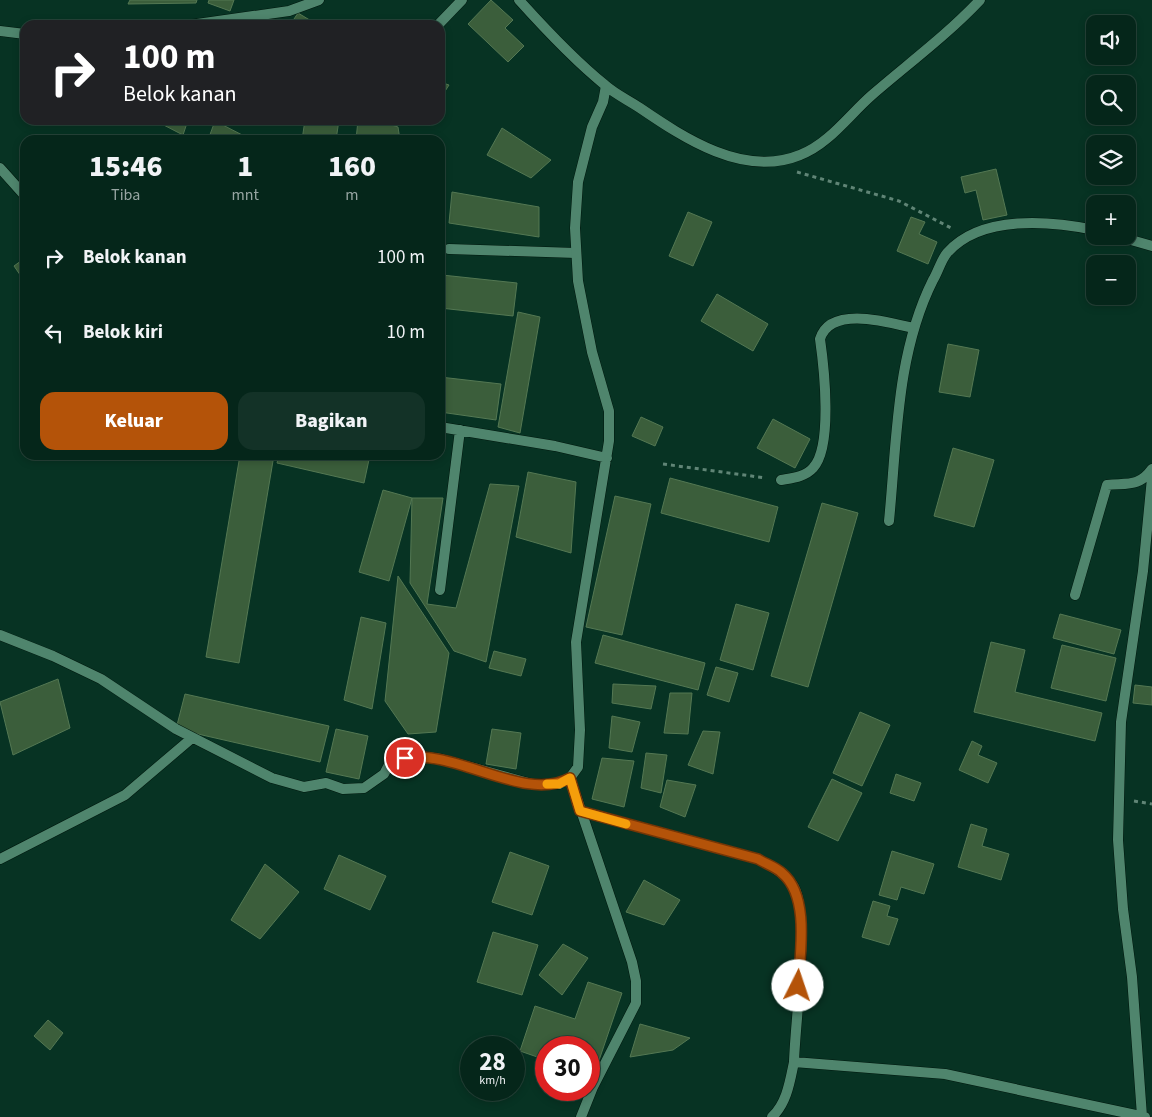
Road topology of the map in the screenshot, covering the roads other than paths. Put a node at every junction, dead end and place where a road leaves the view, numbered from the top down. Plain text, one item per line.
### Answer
1 (319, 0) edge
2 (462, 0) edge
3 (519, 0) edge
4 (980, 0) edge
5 (225, 20) edge
6 (443, 20) edge
7 (0, 31) edge
8 (20, 33) edge
9 (606, 86) junction
10 (0, 168) edge
11 (20, 190) edge
12 (1086, 228) edge
13 (1136, 241) edge
14 (1152, 246) edge
15 (449, 250) dead end
16 (576, 253) junction
17 (913, 328) junction
18 (445, 428) edge
19 (460, 430) junction
20 (607, 458) junction
21 (1152, 469) edge
22 (1152, 478) edge
23 (780, 480) road end
24 (889, 522) dead end
25 (440, 590) dead end
26 (1075, 595) dead end
27 (0, 635) edge
28 (192, 738) junction
29 (570, 778) junction
30 (580, 811) junction
31 (0, 859) edge
32 (794, 1062) junction
33 (582, 1117) edge
34 (772, 1117) edge
35 (1144, 1117) edge

1 - 5 street
2 - 6 street
3 - 9 street
4 - 9 street
7 - 8 street
9 - 16 street
10 - 11 street
12 - 17 street
13 - 14 street
15 - 16 street
16 - 20 street
17 - 23 street
17 - 24 street
18 - 19 street
19 - 20 street
19 - 25 street
20 - 29 street
21 - 26 street
22 - 35 street
27 - 28 street
28 - 29 street
28 - 31 street
29 - 30 street
30 - 32 street
30 - 33 street
32 - 34 street
32 - 35 street

